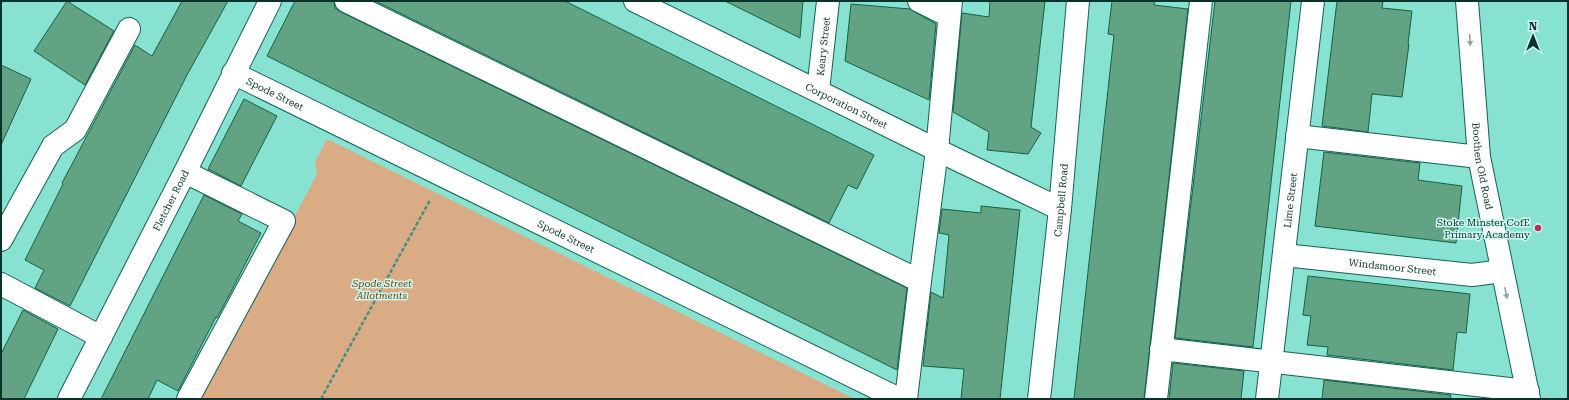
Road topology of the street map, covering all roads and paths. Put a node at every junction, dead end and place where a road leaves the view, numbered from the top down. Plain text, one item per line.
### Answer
1 (270, 1) edge
2 (346, 1) edge
3 (634, 1) edge
4 (828, 1) edge
5 (919, 1) edge
6 (1078, 1) edge
7 (1201, 1) edge
8 (1313, 1) edge
9 (1467, 1) edge
10 (950, 8) edge
11 (129, 28) dead end
12 (233, 73) junction
13 (818, 91) junction
14 (1297, 136) junction
15 (937, 150) junction
16 (1479, 157) junction
17 (185, 172) junction
18 (443, 176) junction
19 (1060, 209) junction
20 (1, 240) edge
21 (1284, 255) junction
22 (1502, 271) junction
23 (920, 281) junction
24 (1, 284) edge
25 (101, 336) junction
26 (1161, 349) junction
27 (1272, 362) junction
28 (1528, 395) edge
29 (69, 399) edge
30 (188, 399) edge
31 (321, 399) edge
32 (899, 399) edge
33 (906, 399) edge
34 (1039, 399) edge
35 (1156, 399) edge
36 (1268, 399) edge

1 - 12 street, Fletcher Road
2 - 23 street
3 - 13 street, Corporation Street
4 - 13 street, Keary Street
5 - 10 street
6 - 19 street, Campbell Road
7 - 26 street
8 - 14 street, Lime Street
9 -> 16 street, Boothen Old Road
10 - 15 street
11 - 20 street
12 - 17 street, Fletcher Road
12 - 18 street, Spode Street
13 - 15 street, Corporation Street
14 - 16 street
14 - 21 street, Lime Street
15 - 19 street, Corporation Street
15 - 23 street
16 - 22 street, Boothen Old Road
17 - 25 street, Fletcher Road
17 - 30 street
18 - 31 path
18 - 32 street, Spode Street
19 - 34 street, Campbell Road
21 - 22 street, Windsmoor Street
21 - 27 street, Lime Street
22 -> 28 street, Boothen Old Road
23 - 33 street
24 - 25 street
25 - 29 street, Fletcher Road
26 - 27 street
26 - 35 street
27 - 28 street
27 - 36 street, Lime Street

